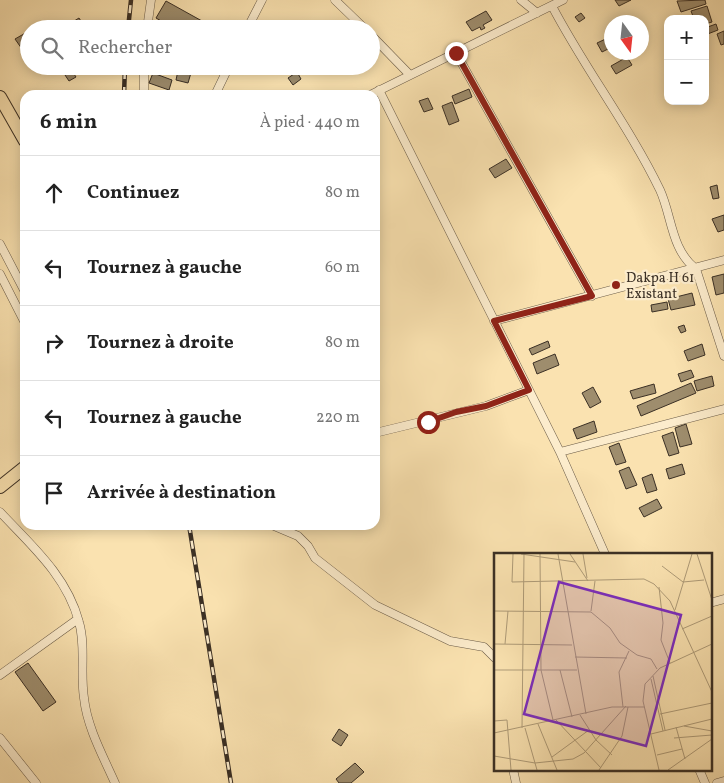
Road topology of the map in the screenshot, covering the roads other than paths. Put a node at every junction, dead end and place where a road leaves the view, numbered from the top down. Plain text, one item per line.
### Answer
1 (151, 0) edge
2 (262, 0) edge
3 (335, 0) edge
4 (521, 0) edge
5 (563, 0) edge
6 (345, 3) edge
7 (552, 6) junction
8 (536, 13) junction
9 (148, 20) edge
10 (252, 20) edge
11 (358, 20) edge
12 (380, 44) edge
13 (456, 53) junction
14 (409, 74) junction
15 (144, 75) edge
16 (225, 75) edge
17 (144, 90) edge
18 (217, 90) edge
19 (379, 90) edge
20 (380, 92) edge
21 (0, 98) edge
22 (20, 133) edge
23 (0, 244) edge
24 (724, 260) edge
25 (696, 269) junction
26 (0, 274) edge
27 (20, 282) edge
28 (592, 296) junction
29 (20, 313) edge
30 (494, 321) junction
31 (724, 356) edge
32 (529, 390) junction
33 (724, 409) edge
34 (380, 432) edge
35 (560, 452) junction
36 (20, 471) edge
37 (0, 488) edge
38 (0, 512) edge
39 (284, 530) edge
40 (605, 553) edge
41 (78, 619) junction
42 (494, 657) edge
43 (0, 675) edge
44 (0, 738) edge
45 (513, 770) edge
46 (699, 770) edge
47 (724, 781) edge
48 (36, 783) edge
49 (115, 783) edge
50 (516, 783) edge
51 (705, 783) edge
52 (718, 783) edge

1 - 9 street
2 - 10 street
3 - 6 street
4 - 8 street
5 - 7 street
6 - 11 street
7 - 8 street
7 - 25 street
8 - 13 street
12 - 14 street
13 - 14 street
13 - 28 street
14 - 19 street
15 - 17 street
16 - 18 street
20 - 30 street
21 - 22 main road
23 - 27 street
24 - 25 street
25 - 28 street
25 - 31 street
26 - 29 street
28 - 30 street
30 - 32 street
32 - 34 street
32 - 35 street
33 - 35 street
35 - 40 street
36 - 37 main road
38 - 41 street
39 - 42 street
41 - 43 street
41 - 49 street
44 - 48 street
45 - 50 street
46 - 51 street
47 - 52 street

